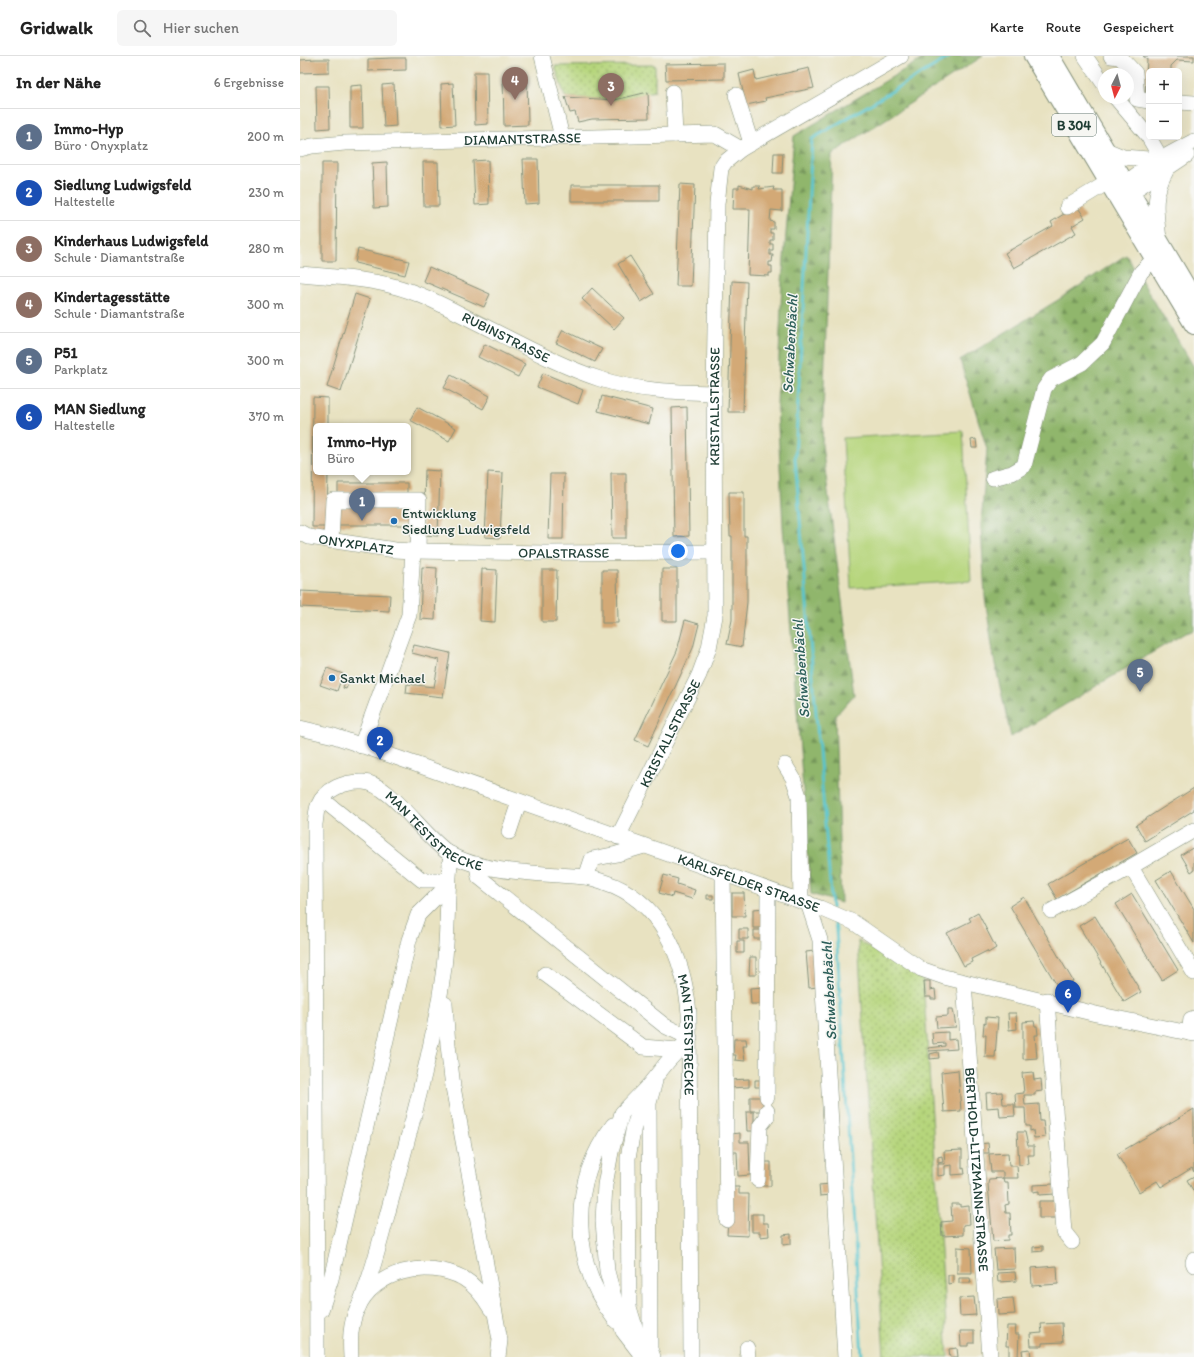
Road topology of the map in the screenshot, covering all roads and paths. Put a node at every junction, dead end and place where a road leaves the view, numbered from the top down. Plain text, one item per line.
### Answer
1 (542, 56) edge
2 (901, 56) edge
3 (1033, 56) edge
4 (1050, 56) edge
5 (1085, 56) edge
6 (1111, 56) edge
7 (1098, 75) edge
8 (673, 92) dead end
9 (736, 95) dead end
10 (1146, 101) edge
11 (1182, 102) edge
12 (1194, 103) edge
13 (1121, 104) edge
14 (675, 135) junction
15 (562, 138) junction
16 (1194, 141) edge
17 (746, 146) junction
18 (300, 149) edge
19 (1106, 150) junction
20 (1194, 151) edge
21 (1164, 165) junction
22 (1120, 187) junction
23 (1067, 207) dead end
24 (1159, 239) junction
25 (1154, 259) junction
26 (300, 274) edge
27 (1194, 300) edge
28 (1194, 325) edge
29 (714, 393) junction
30 (993, 478) dead end
31 (300, 532) edge
32 (331, 541) junction
33 (416, 551) junction
34 (714, 552) junction
35 (300, 728) edge
36 (361, 746) junction
37 (785, 765) dead end
38 (322, 799) junction
39 (519, 802) junction
40 (1194, 830) edge
41 (510, 832) dead end
42 (618, 837) junction
43 (644, 846) junction
44 (451, 854) junction
45 (477, 864) junction
46 (1131, 867) junction
47 (723, 872) junction
48 (586, 877) junction
49 (448, 882) junction
50 (768, 890) junction
51 (810, 904) junction
52 (1051, 911) dead end
53 (444, 973) junction
54 (1194, 973) edge
55 (544, 974) dead end
56 (964, 982) junction
57 (1047, 1000) junction
58 (1194, 1018) edge
59 (1192, 1033) edge
60 (690, 1038) junction
61 (678, 1050) junction
62 (653, 1081) junction
63 (622, 1113) junction
64 (758, 1180) dead end
65 (727, 1220) dead end
66 (1072, 1242) dead end
67 (1194, 1259) edge
68 (1194, 1266) edge
69 (358, 1308) junction
70 (495, 1315) junction
71 (317, 1324) junction
72 (623, 1331) junction
73 (317, 1357) edge
74 (351, 1357) edge
75 (498, 1357) edge
76 (644, 1357) edge
77 (653, 1357) edge
78 (691, 1357) edge
79 (845, 1357) edge
80 (990, 1357) edge

1 - 15 street
2 - 17 street, KRISTALLSTRASSE
3 - 22 main road, B 304
4 - 19 main road, B 304
5 - 7 street
6 - 10 street
8 - 14 street
9 - 17 street
11 - 12 street
13 - 21 street
14 - 15 street, DIAMANTSTRASSE
14 - 17 street, DIAMANTSTRASSE
15 - 18 street, DIAMANTSTRASSE
16 - 21 street
17 - 29 street, KRISTALLSTRASSE
19 - 21 street
19 - 22 main road, B 304
20 - 21 street
21 - 22 street
21 - 24 street
22 - 23 street
22 - 24 main road, B 304
22 - 25 main road, B 304
24 - 27 main road, B 304
25 - 28 main road, B 304
25 - 30 street
26 - 29 street, RUBINSTRASSE
29 - 34 street, KRISTALLSTRASSE
31 - 32 street, ONYXPLATZ
32 - 33 street, ONYXPLATZ
32 - 33 street
33 - 34 street, OPALSTRASSE
33 - 36 street
34 - 42 street, KRISTALLSTRASSE
35 - 36 street, KARLSFELDER STRASSE
36 - 39 street, KARLSFELDER STRASSE
37 - 51 street
38 - 44 street, MAN TESTSTRECKE
38 - 49 street
38 - 71 street
39 - 41 street
39 - 42 street, KARLSFELDER STRASSE
40 - 46 street
42 - 43 street, KARLSFELDER STRASSE
43 - 47 street, KARLSFELDER STRASSE
43 - 48 street
44 - 45 street, MAN TESTSTRECKE
44 - 49 street
45 - 48 street, MAN TESTSTRECKE
45 - 60 street
46 - 52 street
46 - 54 street
47 - 50 street, KARLSFELDER STRASSE
47 - 65 street
48 - 60 street, MAN TESTSTRECKE
49 - 53 street
49 - 71 street
50 - 51 street, KARLSFELDER STRASSE
50 - 64 street
51 - 56 street, KARLSFELDER STRASSE
51 - 79 street
53 - 69 street
53 - 70 street
55 - 61 street
56 - 57 street, KARLSFELDER STRASSE
56 - 80 street, BERTHOLD-LITZMANN-STRASSE
57 - 59 street, KARLSFELDER STRASSE
57 - 66 street
58 - 59 street
60 - 61 street
60 - 78 street, MAN TESTSTRECKE
61 - 62 street
62 - 63 street
62 - 76 street
62 - 77 street
63 - 72 street
63 - 72 street
67 - 68 street
69 - 70 street
69 - 74 street
70 - 75 street
71 - 73 street
72 - 76 street

